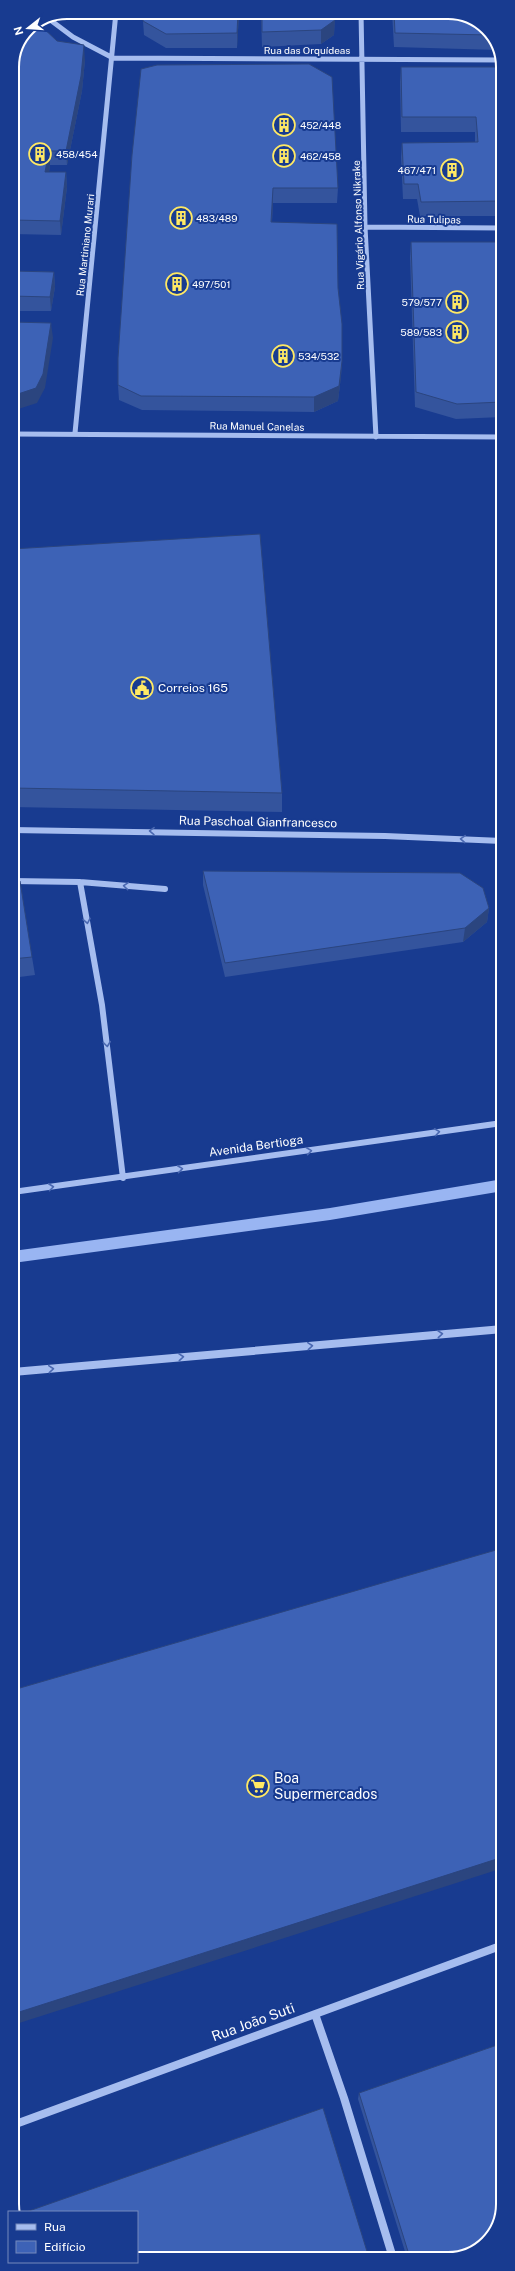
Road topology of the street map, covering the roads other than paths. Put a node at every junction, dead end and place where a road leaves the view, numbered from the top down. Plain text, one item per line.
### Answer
1 (116, 19) edge
2 (361, 19) edge
3 (52, 22) edge
4 (113, 58) junction
5 (363, 59) junction
6 (495, 60) edge
7 (365, 227) junction
8 (496, 228) edge
9 (74, 433) junction
10 (19, 434) edge
11 (376, 437) junction
12 (496, 437) edge
13 (19, 830) edge
14 (496, 841) edge
15 (19, 881) edge
16 (80, 882) junction
17 (165, 889) dead end
18 (496, 1124) edge
19 (123, 1178) junction
20 (19, 1191) edge
21 (496, 1330) edge
22 (19, 1371) edge
23 (496, 1948) edge
24 (315, 2014) junction
25 (19, 2123) edge
26 (391, 2252) edge

1 - 4 street, Rua Martiniano Murari
2 - 5 street, Rua Vigário Alfonso Nikrake
3 - 4 street
4 - 5 street, Rua das Orquídeas
4 - 9 street, Rua Martiniano Murari
5 - 6 street, Rua das Orquídeas
5 - 7 street, Rua Vigário Alfonso Nikrake
7 - 8 street, Rua Tulipas
7 - 11 street, Rua Vigário Alfonso Nikrake
9 - 10 street, Rua Manuel Canelas
9 - 11 street, Rua Manuel Canelas
11 - 12 street, Rua Manuel Canelas
14 -> 13 street, Rua Paschoal Gianfrancesco
15 - 16 street
17 -> 16 street
16 -> 19 street
19 -> 18 street, Avenida Bertioga
20 -> 19 street, Avenida Bertioga
22 -> 21 street
23 - 24 street, Rua João Suti
24 - 25 street, Rua João Suti
24 - 26 street

